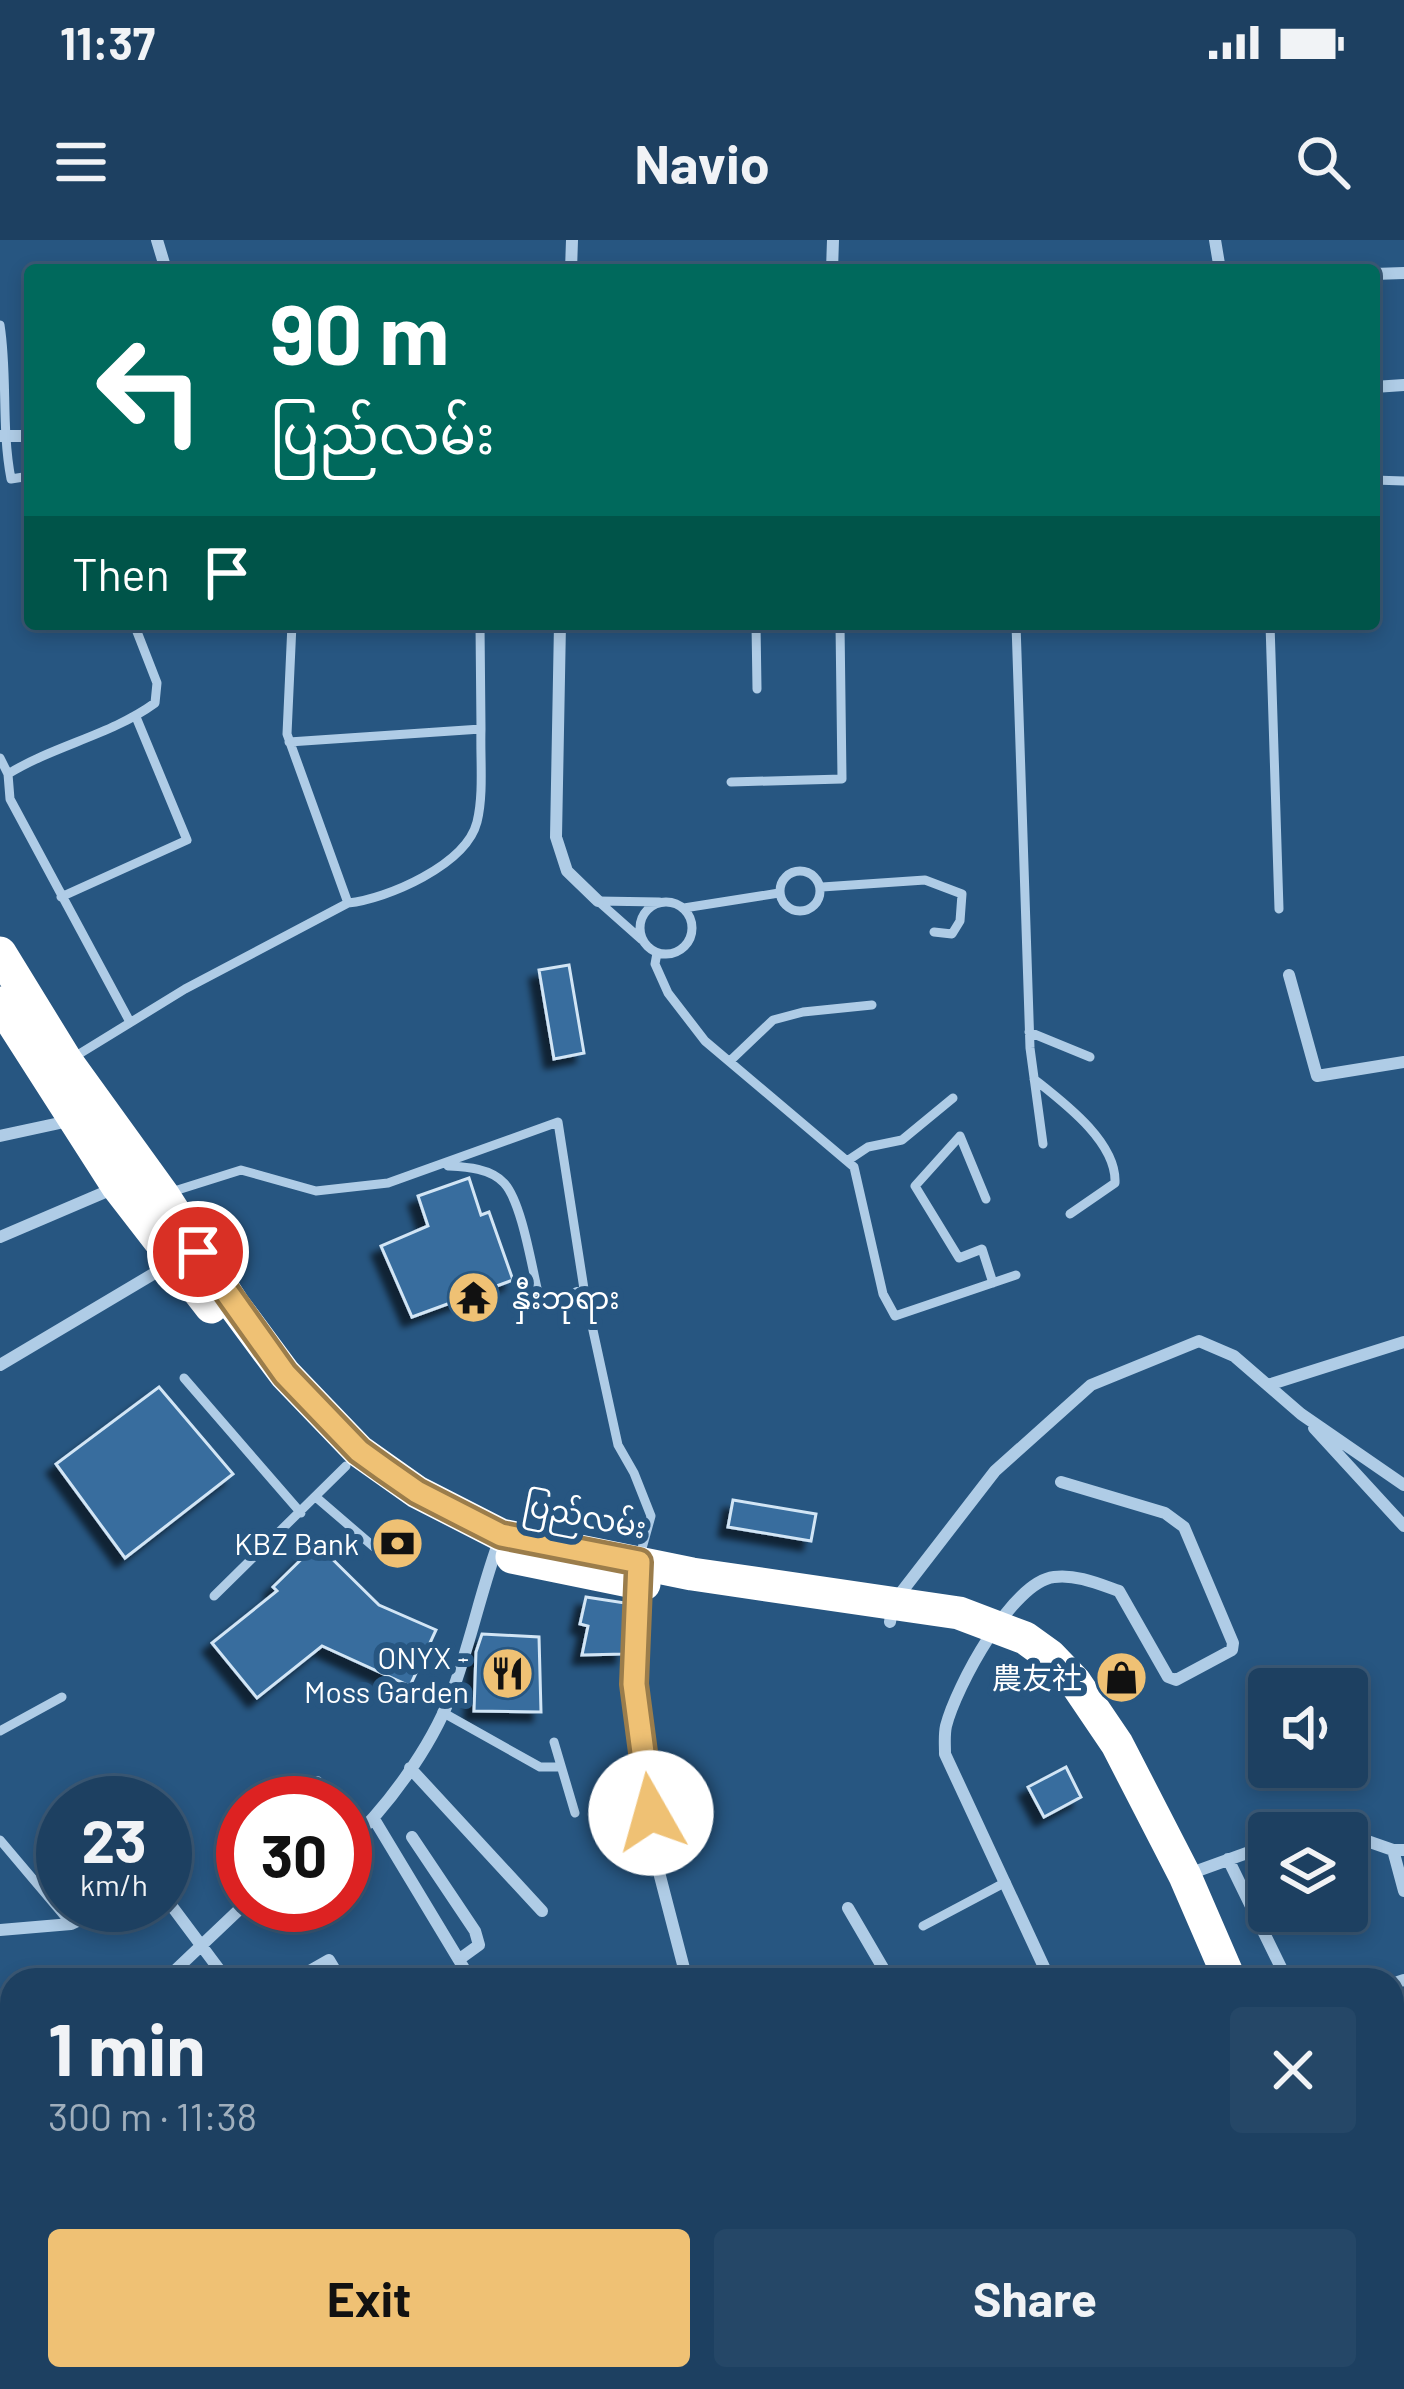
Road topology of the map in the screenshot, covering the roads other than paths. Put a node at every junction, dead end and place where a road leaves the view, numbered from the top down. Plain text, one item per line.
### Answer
1 (0, 325) edge
2 (2, 436) edge
3 (24, 477) edge
4 (136, 630) edge
5 (292, 630) edge
6 (480, 630) edge
7 (560, 630) edge
8 (756, 630) edge
9 (840, 630) edge
10 (1016, 630) edge
11 (1270, 630) edge
12 (757, 689) dead end
13 (136, 717) junction
14 (481, 729) junction
15 (289, 742) junction
16 (0, 758) edge
17 (8, 774) junction
18 (731, 782) dead end
19 (822, 887) junction
20 (779, 892) junction
21 (61, 897) junction
22 (598, 901) junction
23 (664, 902) junction
24 (348, 903) junction
25 (684, 908) junction
26 (1279, 909) dead end
27 (934, 932) dead end
28 (642, 940) junction
29 (0, 953) edge
30 (657, 953) junction
31 (1289, 975) dead end
32 (0, 1003) edge
33 (872, 1005) dead end
34 (130, 1022) junction
35 (1029, 1032) junction
36 (1090, 1057) dead end
37 (730, 1061) junction
38 (67, 1062) junction
39 (1404, 1062) edge
40 (1034, 1079) junction
41 (953, 1098) dead end
42 (87, 1114) junction
43 (0, 1136) edge
44 (1042, 1144) dead end
45 (847, 1161) junction
46 (442, 1165) junction
47 (118, 1187) junction
48 (163, 1195) junction
49 (986, 1199) dead end
50 (1070, 1214) dead end
51 (0, 1237) edge
52 (175, 1261) junction
53 (1016, 1274) dead end
54 (993, 1283) junction
55 (584, 1289) junction
56 (1404, 1342) edge
57 (0, 1364) edge
58 (184, 1378) dead end
59 (1268, 1385) junction
60 (1301, 1414) junction
61 (346, 1466) junction
62 (1061, 1481) dead end
63 (1404, 1485) edge
64 (317, 1498) junction
65 (301, 1514) junction
66 (1404, 1526) edge
67 (498, 1544) junction
68 (381, 1553) dead end
69 (637, 1572) junction
70 (214, 1596) dead end
71 (892, 1612) junction
72 (991, 1635) junction
73 (62, 1697) dead end
74 (442, 1712) junction
75 (0, 1731) edge
76 (554, 1742) dead end
77 (559, 1766) junction
78 (410, 1768) junction
79 (575, 1813) dead end
80 (374, 1819) joint
81 (412, 1838) dead end
82 (0, 1840) edge
83 (1368, 1840) edge
84 (1399, 1850) edge
85 (1248, 1852) edge
86 (1228, 1858) junction
87 (1185, 1876) junction
88 (1006, 1882) junction
89 (36, 1883) edge
90 (1404, 1891) edge
91 (848, 1908) dead end
92 (542, 1912) dead end
93 (923, 1925) dead end
94 (36, 1927) edge
95 (0, 1930) edge
96 (192, 1930) edge
97 (216, 1931) edge
98 (203, 1943) junction
99 (461, 1958) junction
100 (177, 1968) edge
101 (219, 1968) edge
102 (466, 1968) edge
103 (684, 1968) edge
104 (883, 1968) edge
105 (1045, 1968) edge
106 (1204, 1968) edge
107 (1225, 1968) edge
108 (1281, 1968) edge

1 - 2 lane
2 - 3 lane
4 - 13 lane
5 - 15 lane
6 - 14 lane
7 - 22 street
8 - 12 lane
9 - 18 lane
10 - 35 lane
11 - 26 lane
13 - 17 lane
13 - 21 lane
14 - 15 lane
14 - 24 lane
15 - 24 lane
16 - 17 lane
17 - 21 lane
19 - 20 lane
19 - 20 lane
19 - 27 lane
20 - 25 lane
21 - 34 lane
22 - 23 lane
22 - 28 lane
23 - 25 lane
23 - 28 lane
24 - 34 lane
25 - 30 lane
28 - 30 lane
29 - 38 highway, ပြည်လမ်း
30 - 37 lane
31 - 39 street
32 - 42 highway, ပြည်လမ်း
33 - 37 lane
34 - 38 lane
35 - 36 lane
35 - 40 lane
37 - 45 lane
38 - 42 highway, ပြည်လမ်း
40 - 44 lane
40 - 50 lane
41 - 45 lane
42 - 43 street
42 - 47 highway, ပြည်လမ်း
42 - 48 highway, ပြည်လမ်း
45 - 54 lane
46 - 48 lane
46 - 55 lane
46 - 55 lane
47 - 51 street
47 - 52 highway, ပြည်လမ်း
48 - 67 highway, ပြည်လမ်း
49 - 54 lane
52 - 57 street
52 - 61 highway, ပြည်လမ်း
53 - 54 lane
55 - 69 lane
56 - 59 street
58 - 65 lane
59 - 60 street
59 - 71 street
60 - 63 street
60 - 66 street
61 - 64 lane
61 - 67 highway, ပြည်လမ်း
62 - 72 street
64 - 65 lane
64 - 68 lane
65 - 70 lane
67 - 69 highway, ပြည်လမ်း
67 - 74 street
69 - 71 highway, ပြည်လမ်း
69 - 103 street
71 - 72 highway, ပြည်လမ်း
72 - 87 highway, ပြည်လမ်း
72 - 88 street
72 - 106 highway, ပြည်လမ်း
73 - 75 lane
74 - 77 lane
74 - 78 street
76 - 77 lane
77 - 79 lane
78 - 80 street
78 - 92 street
80 - 99 street
81 - 99 street
82 - 89 lane
83 - 84 street
84 - 90 street
85 - 86 street
86 - 87 street
86 - 108 street
87 - 107 highway, ပြည်လမ်း
88 - 93 lane
88 - 105 street
91 - 104 street
94 - 95 street
96 - 98 street
97 - 98 street
98 - 100 street
98 - 101 street
99 - 102 street

